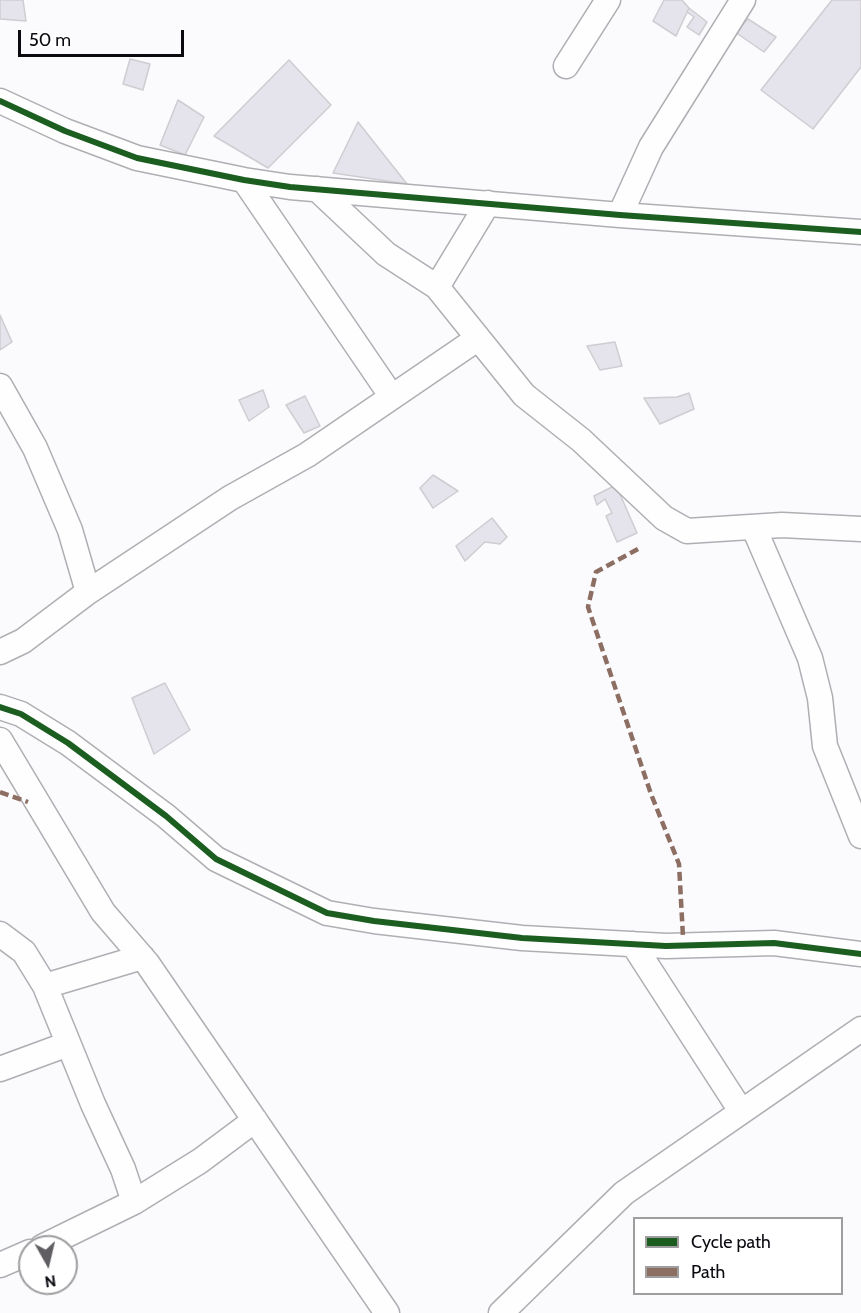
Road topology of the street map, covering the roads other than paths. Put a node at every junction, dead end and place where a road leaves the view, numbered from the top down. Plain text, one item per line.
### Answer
1 (608, 0) edge
2 (743, 0) edge
3 (566, 66) dead end
4 (0, 101) edge
5 (244, 180) junction
6 (317, 189) junction
7 (488, 203) junction
8 (620, 215) junction
9 (861, 232) edge
10 (437, 287) junction
11 (477, 339) junction
12 (0, 386) edge
13 (392, 397) junction
14 (754, 528) junction
15 (861, 529) edge
16 (88, 592) junction
17 (0, 652) edge
18 (0, 707) edge
19 (0, 740) edge
20 (861, 836) edge
21 (0, 934) edge
22 (633, 944) junction
23 (861, 954) edge
24 (142, 957) junction
25 (45, 986) junction
26 (861, 1029) edge
27 (68, 1044) junction
28 (0, 1070) edge
29 (741, 1111) junction
30 (255, 1120) junction
31 (134, 1202) junction
32 (67, 1235) edge
33 (18, 1257) edge
34 (0, 1265) edge
35 (387, 1313) edge
36 (501, 1313) edge

1 - 3 street
2 - 8 street
4 - 5 street
5 - 6 street
5 - 13 street
6 - 7 street
6 - 10 street
7 - 8 street
7 - 10 street
8 - 9 street
10 - 11 street
11 - 13 street
11 - 14 street
12 - 16 street
13 - 16 street
14 - 15 street
14 - 20 street
16 - 17 street
18 - 22 street
19 - 24 street
21 - 25 street
22 - 23 street
22 - 29 street
24 - 25 street
24 - 30 street
25 - 27 street
26 - 29 street
27 - 28 street
27 - 31 street
29 - 36 street
30 - 31 street
30 - 35 street
31 - 32 street
33 - 34 street

